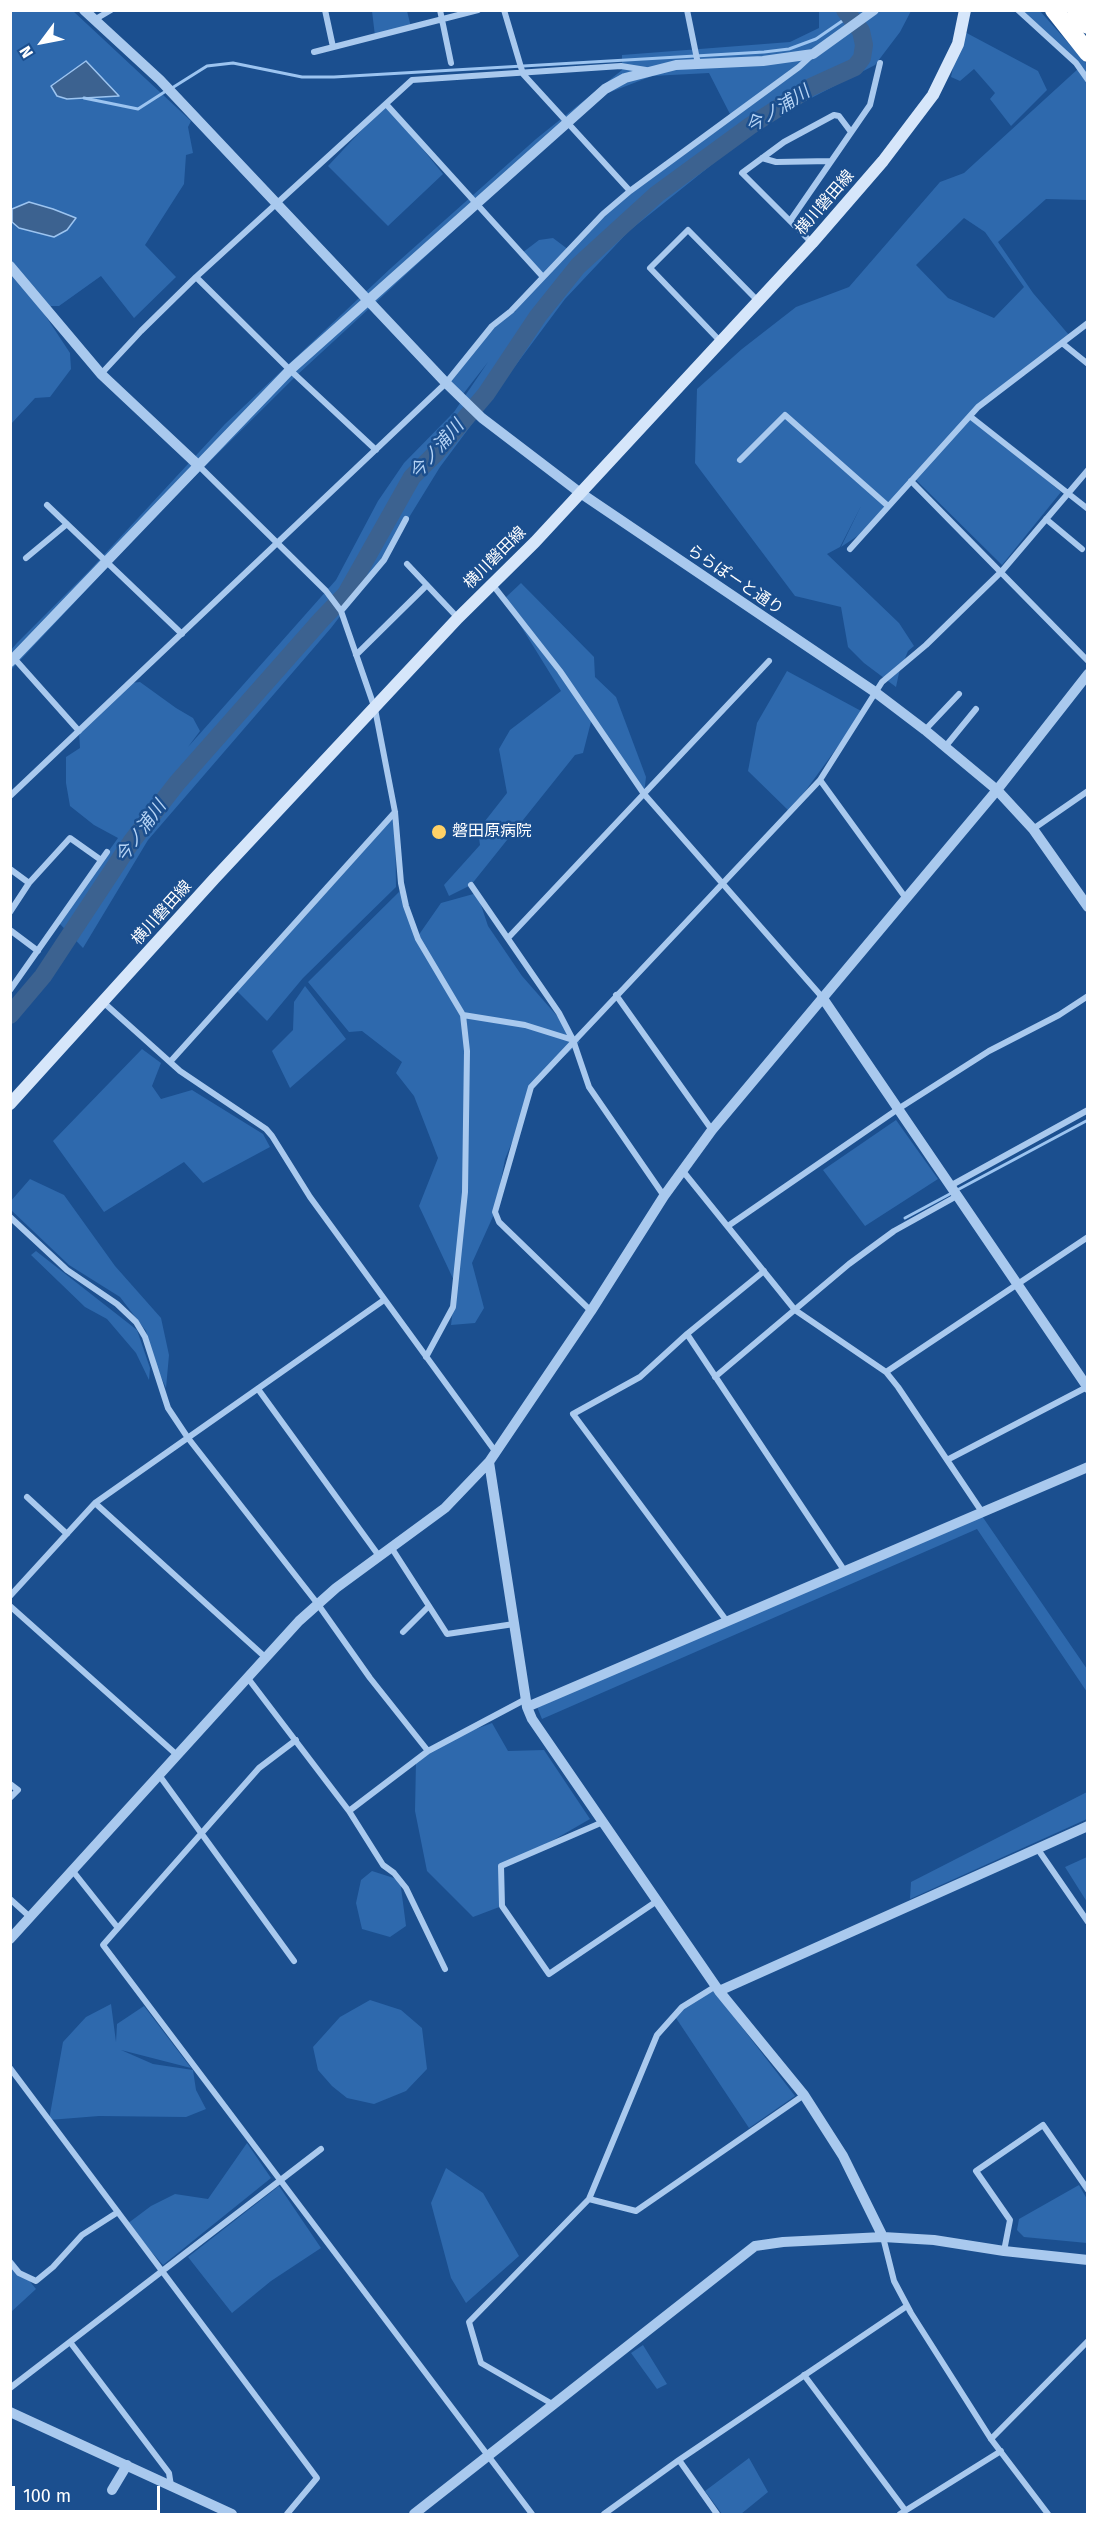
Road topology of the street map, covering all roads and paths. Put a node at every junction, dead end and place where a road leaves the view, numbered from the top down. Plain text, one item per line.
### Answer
1 (84, 10) edge
2 (111, 10) edge
3 (325, 10) edge
4 (440, 10) edge
5 (478, 10) edge
6 (504, 10) edge
7 (687, 10) edge
8 (874, 10) edge
9 (965, 10) edge
10 (1018, 10) edge
11 (1076, 10) edge
12 (1054, 11) edge
13 (442, 19) junction
14 (94, 20) junction
15 (1088, 25) edge
16 (333, 47) junction
17 (314, 51) dead end
18 (1088, 53) edge
19 (813, 54) junction
20 (451, 63) dead end
21 (880, 63) dead end
22 (698, 64) junction
23 (650, 70) junction
24 (524, 74) junction
25 (1088, 80) edge
26 (386, 104) junction
27 (568, 120) junction
28 (851, 132) junction
29 (762, 158) junction
30 (831, 161) junction
31 (630, 191) junction
32 (477, 203) junction
33 (279, 204) junction
34 (790, 221) junction
35 (812, 243) junction
36 (10, 266) edge
37 (196, 277) junction
38 (543, 277) junction
39 (369, 301) junction
40 (758, 302) junction
41 (1088, 323) edge
42 (720, 341) junction
43 (1062, 343) junction
44 (1088, 364) edge
45 (290, 370) junction
46 (101, 374) junction
47 (446, 383) junction
48 (971, 417) junction
49 (376, 450) junction
50 (740, 459) dead end
51 (199, 466) junction
52 (1088, 470) edge
53 (911, 481) junction
54 (579, 492) junction
55 (1068, 493) junction
56 (47, 505) dead end
57 (888, 506) junction
58 (1088, 509) edge
59 (406, 519) dead end
60 (1046, 519) junction
61 (67, 524) junction
62 (277, 542) junction
63 (850, 549) dead end
64 (1082, 549) dead end
65 (26, 558) dead end
66 (107, 561) junction
67 (407, 564) dead end
68 (1002, 571) junction
69 (492, 584) junction
70 (427, 585) junction
71 (341, 611) junction
72 (458, 618) junction
73 (182, 634) junction
74 (356, 655) junction
75 (12, 658) edge
76 (769, 661) dead end
77 (1088, 661) edge
78 (1088, 674) edge
79 (875, 693) junction
80 (959, 694) dead end
81 (375, 709) junction
82 (976, 709) dead end
83 (79, 730) junction
84 (925, 730) junction
85 (945, 747) junction
86 (820, 780) junction
87 (997, 790) junction
88 (1088, 791) edge
89 (644, 794) junction
90 (10, 796) edge
91 (395, 812) junction
92 (1033, 829) junction
93 (107, 852) dead end
94 (101, 860) junction
95 (10, 868) edge
96 (29, 883) junction
97 (724, 883) junction
98 (471, 885) dead end
99 (905, 897) junction
100 (1088, 907) edge
101 (10, 912) edge
102 (10, 930) edge
103 (508, 938) junction
104 (38, 951) junction
105 (12, 986) edge
106 (616, 995) junction
107 (1088, 996) edge
108 (822, 997) junction
109 (103, 1002) junction
110 (463, 1016) junction
111 (573, 1040) junction
112 (170, 1062) junction
113 (10, 1104) edge
114 (898, 1109) junction
115 (1088, 1110) edge
116 (712, 1130) junction
117 (682, 1170) junction
118 (950, 1186) junction
119 (664, 1196) junction
120 (957, 1196) junction
121 (10, 1217) edge
122 (728, 1226) junction
123 (1088, 1237) edge
124 (764, 1271) junction
125 (1017, 1285) junction
126 (384, 1300) junction
127 (795, 1310) junction
128 (591, 1311) junction
129 (687, 1334) junction
130 (426, 1357) junction
131 (886, 1372) junction
132 (715, 1377) junction
133 (1087, 1385) edge
134 (258, 1389) junction
135 (188, 1438) junction
136 (495, 1451) junction
137 (947, 1460) junction
138 (489, 1462) junction
139 (1088, 1467) edge
140 (27, 1497) dead end
141 (95, 1503) junction
142 (982, 1512) junction
143 (66, 1533) junction
144 (391, 1547) junction
145 (379, 1556) junction
146 (844, 1570) junction
147 (10, 1596) edge
148 (318, 1603) junction
149 (10, 1606) edge
150 (429, 1606) junction
151 (726, 1620) junction
152 (514, 1624) junction
153 (402, 1632) dead end
154 (265, 1657) junction
155 (247, 1677) junction
156 (527, 1703) junction
157 (296, 1740) junction
158 (428, 1752) junction
159 (177, 1755) junction
160 (159, 1774) junction
161 (10, 1784) edge
162 (10, 1798) edge
163 (349, 1811) junction
164 (603, 1822) junction
165 (1088, 1826) edge
166 (202, 1832) junction
167 (1037, 1848) junction
168 (72, 1870) junction
169 (10, 1899) edge
170 (657, 1901) junction
171 (30, 1917) junction
172 (1088, 1922) edge
173 (118, 1928) junction
174 (10, 1939) edge
175 (294, 1961) dead end
176 (445, 1969) dead end
177 (717, 1988) junction
178 (10, 2068) edge
179 (804, 2095) junction
180 (321, 2149) dead end
181 (280, 2179) junction
182 (1088, 2190) edge
183 (590, 2199) junction
184 (118, 2212) junction
185 (883, 2237) junction
186 (1004, 2251) junction
187 (1088, 2260) edge
188 (10, 2262) edge
189 (161, 2271) junction
190 (907, 2306) junction
191 (1088, 2341) edge
192 (70, 2342) junction
193 (804, 2375) junction
194 (10, 2388) edge
195 (555, 2406) junction
196 (10, 2412) edge
197 (991, 2439) junction
198 (1001, 2451) junction
199 (488, 2456) junction
200 (679, 2460) junction
201 (127, 2464) junction
202 (171, 2486) junction
203 (112, 2490) dead end
204 (902, 2512) edge
205 (232, 2514) edge
206 (287, 2514) edge
207 (414, 2514) edge
208 (532, 2514) edge
209 (604, 2514) edge
210 (717, 2514) edge
211 (1048, 2514) edge

1 - 14 street, ららぽーと通り
2 - 14 street
3 - 16 street
4 - 13 street
5 - 13 street
6 - 24 street
7 - 22 street
8 - 19 street
9 - 35 main road, 横川磐田線
10 - 25 street
11 - 15 highway
12 - 18 highway
13 - 16 street
13 - 20 street
14 - 33 street, ららぽーと通り
16 - 17 street
19 - 22 street
19 - 31 street
21 - 28 street
22 - 23 street
23 - 24 street
23 - 27 street
24 - 26 street
24 - 27 street
26 - 32 street
26 - 33 street
27 - 31 street
27 - 32 street
28 - 29 street
28 - 30 street
29 - 30 street
29 - 34 street
30 - 34 street
31 - 38 street
32 - 38 street
32 - 39 street
33 - 37 street
33 - 39 street, ららぽーと通り
34 - 35 street
35 - 40 main road, 横川磐田線
36 - 46 street
37 - 45 street
37 - 46 street
38 - 47 street
39 - 45 street
39 - 47 street, ららぽーと通り
40 - 42 main road, 横川磐田線
40 - 42 street
41 - 43 street
42 - 54 main road, 横川磐田線
43 - 44 street
43 - 48 street
45 - 49 street
45 - 51 street
46 - 51 street
47 - 49 street
47 - 54 street, ららぽーと通り
48 - 53 street
48 - 55 street
49 - 62 street
50 - 57 street
51 - 62 street
51 - 66 street
52 - 55 street
53 - 57 street
53 - 68 street
54 - 69 main road, 横川磐田線
54 - 79 street, ららぽーと通り
55 - 58 street
55 - 60 street
56 - 61 street
57 - 63 street
59 - 71 street
60 - 64 street
60 - 68 street
61 - 65 street
61 - 66 street
62 - 71 street
62 - 73 street
66 - 73 street
66 - 75 street
67 - 70 street
68 - 77 street
68 - 79 street
69 - 72 main road, 横川磐田線
69 - 89 street
70 - 72 street
70 - 74 street
71 - 74 street
72 - 81 main road, 横川磐田線
73 - 83 street
74 - 81 street
75 - 83 street
76 - 89 street
78 - 87 street
79 - 84 street, ららぽーと通り
79 - 86 street
80 - 84 street
81 - 91 street
81 - 109 main road, 横川磐田線
82 - 85 street
83 - 90 street
84 - 85 street, ららぽーと通り
85 - 87 street, ららぽーと通り
86 - 97 street
86 - 99 street
87 - 92 street
87 - 99 street
88 - 92 street
89 - 97 street
89 - 103 street
91 - 110 street
91 - 112 street
92 - 100 street
93 - 94 street
94 - 96 street
94 - 104 street
95 - 96 street
96 - 101 street
97 - 106 street
97 - 108 street
98 - 103 street
99 - 108 street
102 - 104 street
103 - 111 street
104 - 105 street
106 - 111 street
106 - 116 street
107 - 114 street
108 - 114 street
108 - 116 street
109 - 112 street
109 - 113 main road, 横川磐田線
110 - 111 street
110 - 130 street
111 - 119 street
111 - 128 street
112 - 126 street
114 - 118 street
114 - 122 street
115 - 118 street
116 - 117 street
117 - 119 street
117 - 122 street
118 - 120 street
119 - 128 street
120 - 125 street
120 - 127 street
121 - 135 street
122 - 124 street
123 - 125 street
124 - 127 street
124 - 129 street
125 - 131 street
125 - 133 street
126 - 130 street
126 - 134 street
127 - 131 street
127 - 132 street
128 - 136 street
129 - 132 street
129 - 151 street
130 - 136 street
131 - 137 street
132 - 146 street
133 - 137 street
134 - 135 street
134 - 145 street
135 - 141 street
135 - 148 street
136 - 138 street
137 - 142 street
138 - 144 street
138 - 152 street
139 - 142 street
140 - 143 street
141 - 143 street
141 - 154 street
142 - 146 street
143 - 147 street
144 - 145 street
144 - 150 street
145 - 148 street
146 - 151 street
148 - 154 street
148 - 158 street
149 - 159 street
150 - 152 street
150 - 153 street
151 - 156 street
152 - 156 street
154 - 155 street
155 - 157 street
155 - 159 street
156 - 158 street
156 - 164 street
157 - 163 street
157 - 166 street
158 - 163 street
159 - 160 street
160 - 166 street
160 - 168 street
161 - 162 street
163 - 176 street
164 - 170 street
164 - 170 street
165 - 167 street
166 - 173 street
166 - 175 street
167 - 172 street
167 - 177 street
168 - 171 street
168 - 173 street
169 - 171 street
170 - 177 street
171 - 174 street
173 - 181 street
177 - 179 street
177 - 183 street
178 - 184 street
179 - 183 street
179 - 185 street
180 - 181 street
181 - 189 street
181 - 199 street
182 - 186 street
183 - 195 street
184 - 188 street
184 - 189 street
185 - 186 street
185 - 190 street
185 - 195 street
186 - 187 street
189 - 192 street
189 - 206 street
190 - 193 street
190 - 197 street
191 - 197 street
192 - 194 street
192 - 202 street
193 - 200 street
193 - 204 street
195 - 199 street
196 - 201 street
197 - 198 street
198 - 204 street
198 - 211 street
199 - 207 street
199 - 208 street
200 - 209 street
200 - 210 street
201 - 202 street
201 - 203 street
202 - 205 street

